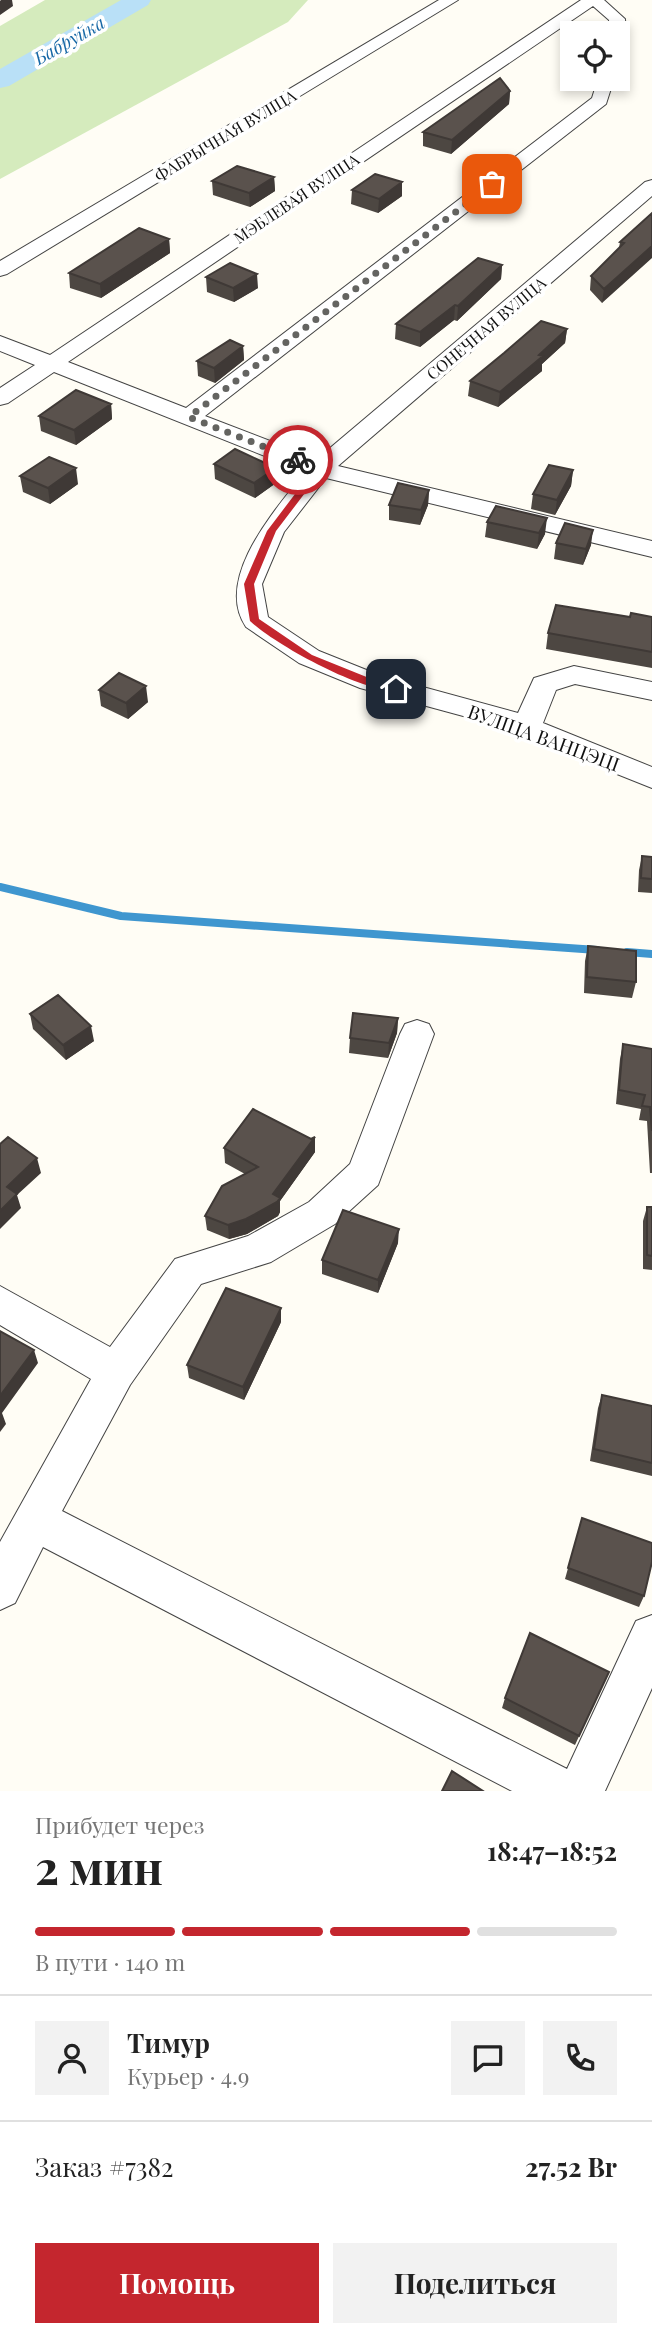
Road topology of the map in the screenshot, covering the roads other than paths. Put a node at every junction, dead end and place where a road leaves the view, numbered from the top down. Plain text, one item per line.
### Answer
1 (450, 0) edge
2 (594, 0) edge
3 (617, 21) edge
4 (603, 91) edge
5 (652, 186) edge
6 (0, 270) edge
7 (0, 343) edge
8 (51, 363) junction
9 (0, 398) edge
10 (189, 417) junction
11 (320, 468) junction
12 (652, 549) edge
13 (652, 691) edge
14 (527, 728) junction
15 (652, 778) edge
16 (417, 1034) dead end
17 (0, 1304) edge
18 (116, 1372) junction
19 (34, 1520) junction
20 (0, 1588) edge
21 (652, 1637) edge
22 (561, 1791) edge
23 (581, 1791) edge

1 - 6 street, ФАБРЫЧНАЯ ВУЛІЦА
2 - 3 street
2 - 8 street, МЭБЛЕВАЯ ВУЛІЦА
4 - 10 street
5 - 11 street, СОНЕЧНАЯ ВУЛІЦА
7 - 8 street
8 - 9 street, МЭБЛЕВАЯ ВУЛІЦА
8 - 10 street
10 - 11 street
11 - 12 street
11 - 14 street, ВУЛІЦА ВАНЦЭЦІ
13 - 14 street
14 - 15 street, ВУЛІЦА ВАНЦЭЦІ
16 - 18 street
17 - 18 street
18 - 19 street
19 - 20 street
19 - 22 street
21 - 23 street

